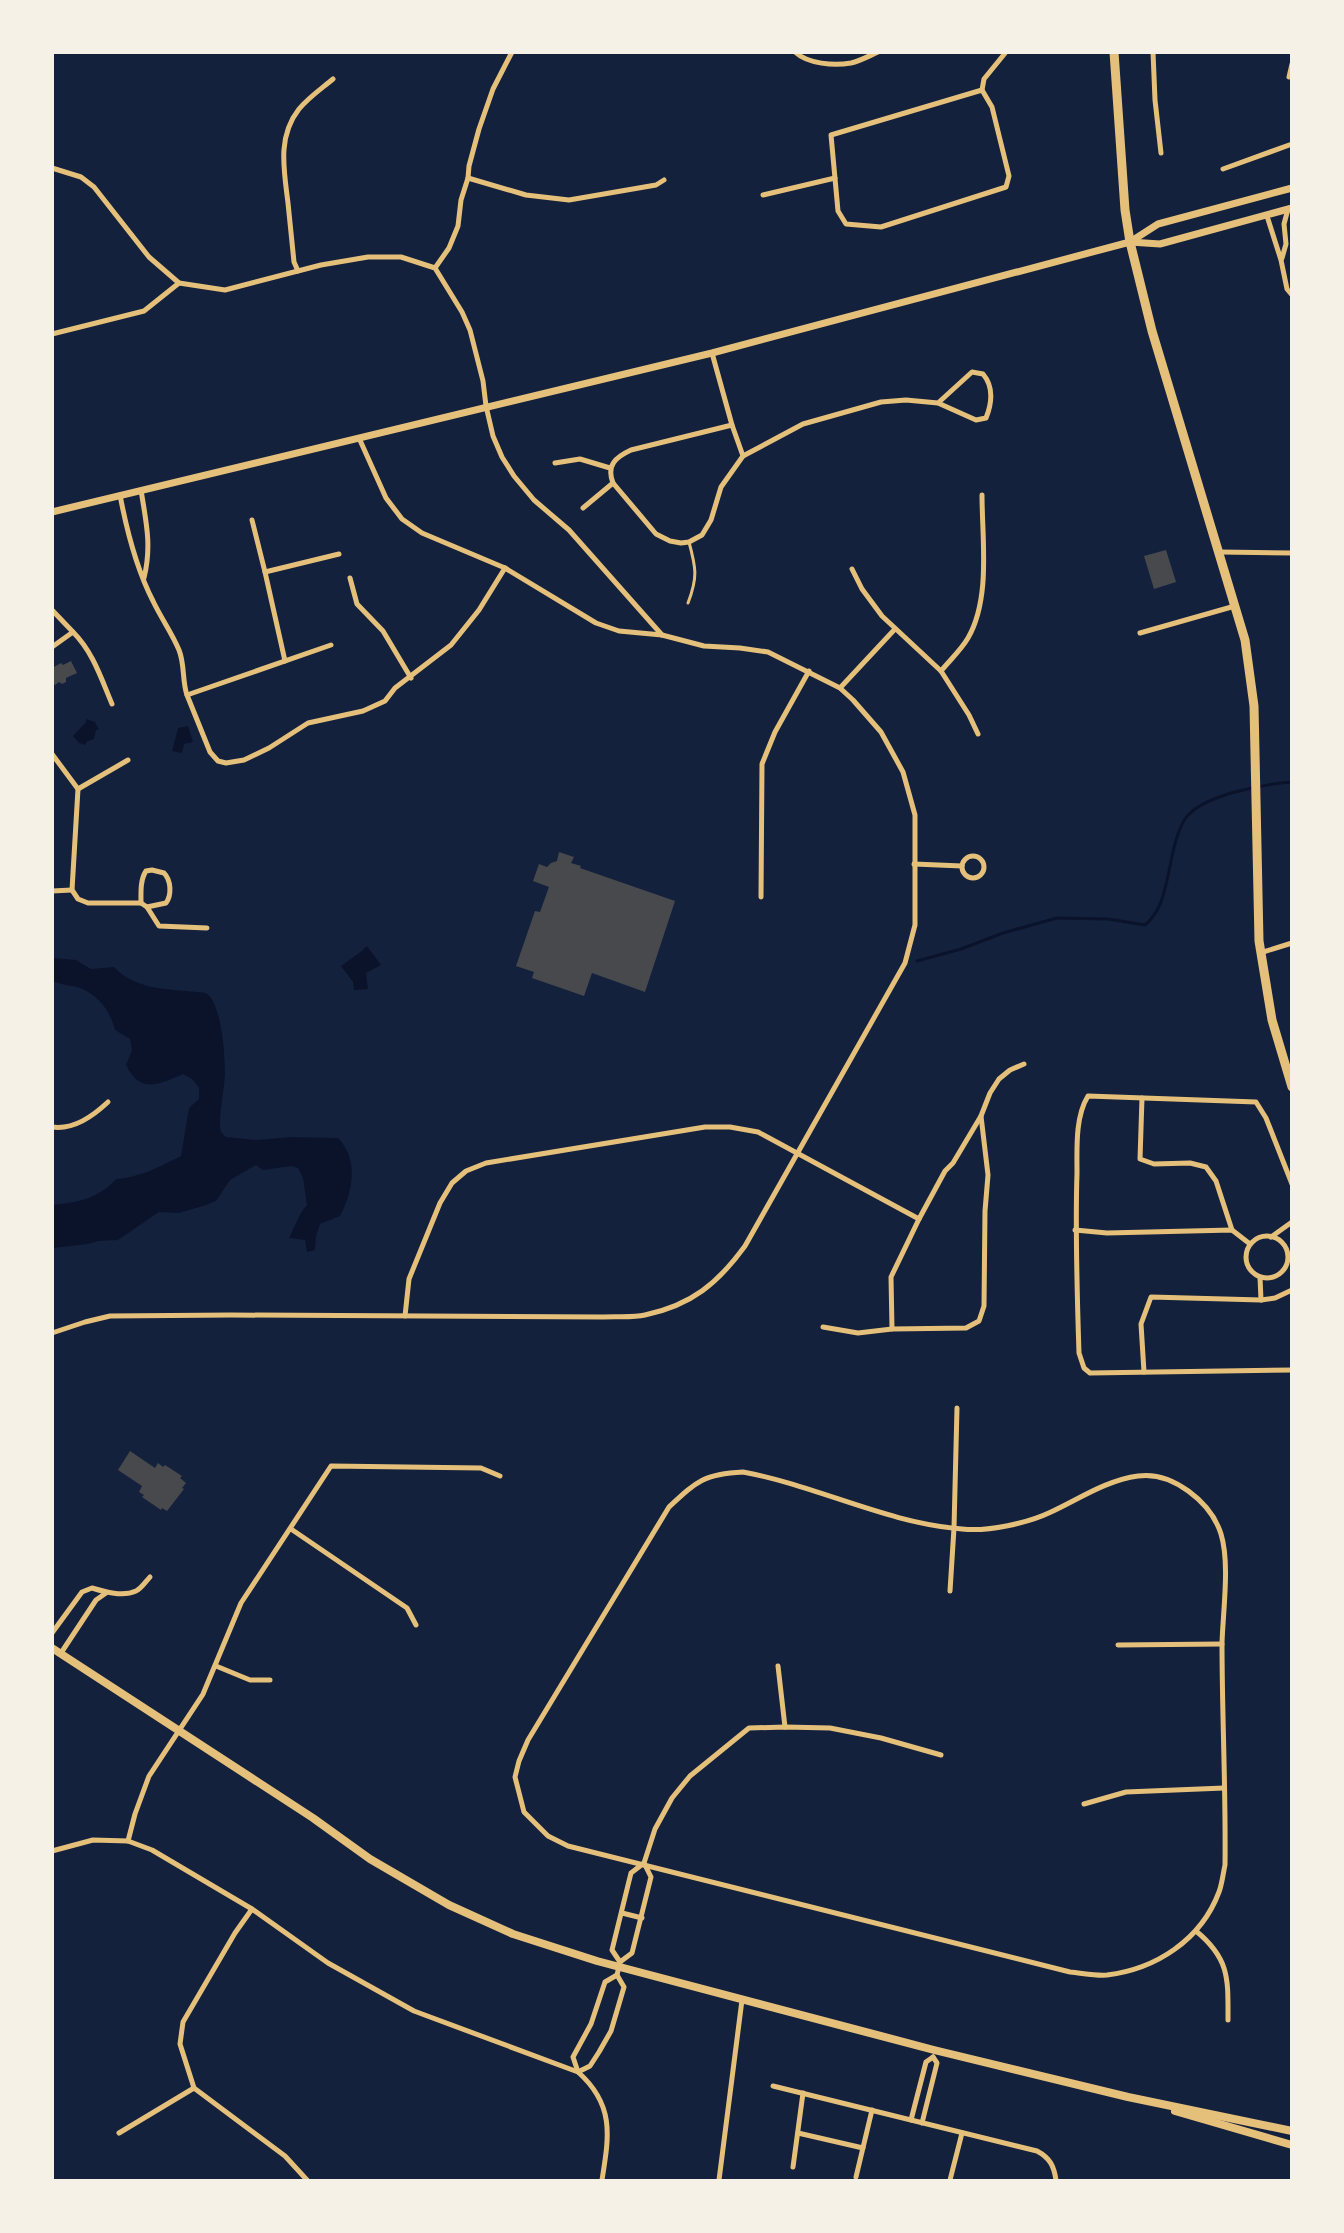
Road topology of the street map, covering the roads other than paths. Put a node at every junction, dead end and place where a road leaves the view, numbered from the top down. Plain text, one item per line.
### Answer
1 (512, 52) edge
2 (795, 52) edge
3 (878, 52) edge
4 (1006, 52) edge
5 (1114, 52) edge
6 (1153, 52) edge
7 (1292, 64) edge
8 (1289, 77) dead end
9 (333, 79) dead end
10 (982, 90) junction
11 (1292, 144) edge
12 (1161, 153) dead end
13 (52, 168) edge
14 (1223, 169) dead end
15 (468, 178) junction
16 (835, 178) junction
17 (664, 180) dead end
18 (1292, 188) edge
19 (763, 195) dead end
20 (1290, 209) edge
21 (1267, 216) junction
22 (1130, 242) junction
23 (1281, 260) junction
24 (435, 268) junction
25 (298, 271) junction
26 (179, 283) junction
27 (1292, 295) edge
28 (52, 334) edge
29 (712, 352) junction
30 (938, 404) junction
31 (486, 406) junction
32 (732, 425) junction
33 (359, 438) junction
34 (743, 456) junction
35 (555, 463) dead end
36 (610, 468) junction
37 (613, 483) junction
38 (141, 490) junction
39 (120, 495) junction
40 (982, 495) dead end
41 (583, 508) dead end
42 (52, 512) edge
43 (252, 520) dead end
44 (689, 542) junction
45 (1220, 552) junction
46 (1292, 553) edge
47 (339, 554) dead end
48 (505, 568) junction
49 (852, 569) dead end
50 (265, 572) junction
51 (144, 578) junction
52 (350, 578) dead end
53 (688, 603) dead end
54 (1235, 606) junction
55 (52, 610) edge
56 (895, 629) junction
57 (73, 632) junction
58 (1140, 633) dead end
59 (662, 635) junction
60 (330, 645) dead end
61 (52, 647) edge
62 (285, 662) junction
63 (809, 671) junction
64 (941, 671) junction
65 (411, 678) junction
66 (840, 688) junction
67 (187, 695) junction
68 (112, 704) dead end
69 (978, 734) dead end
70 (52, 754) edge
71 (128, 760) dead end
72 (78, 789) junction
73 (914, 864) junction
74 (962, 866) junction
75 (72, 890) junction
76 (52, 891) edge
77 (761, 897) dead end
78 (144, 905) junction
79 (207, 928) dead end
80 (1292, 943) edge
81 (1260, 953) junction
82 (1024, 1064) dead end
83 (1291, 1084) edge
84 (1142, 1098) junction
85 (108, 1102) dead end
86 (981, 1116) junction
87 (52, 1127) edge
88 (798, 1154) junction
89 (1292, 1184) edge
90 (919, 1219) junction
91 (1292, 1222) edge
92 (1075, 1230) junction
93 (1233, 1230) junction
94 (1271, 1237) junction
95 (1250, 1244) junction
96 (1288, 1247) edge
97 (1289, 1261) edge
98 (1260, 1277) junction
99 (1292, 1290) edge
100 (1261, 1300) junction
101 (405, 1316) junction
102 (823, 1327) dead end
103 (892, 1329) junction
104 (52, 1333) edge
105 (1292, 1370) edge
106 (1144, 1372) junction
107 (957, 1408) dead end
108 (500, 1476) dead end
109 (291, 1528) junction
110 (954, 1528) junction
111 (150, 1576) dead end
112 (950, 1591) dead end
113 (106, 1593) junction
114 (416, 1625) dead end
115 (52, 1633) edge
116 (1222, 1644) junction
117 (1118, 1646) dead end
118 (52, 1648) edge
119 (61, 1653) junction
120 (216, 1666) junction
121 (778, 1666) dead end
122 (270, 1680) dead end
123 (785, 1727) junction
124 (179, 1730) junction
125 (941, 1755) dead end
126 (1224, 1788) junction
127 (1084, 1804) dead end
128 (129, 1841) junction
129 (52, 1851) edge
130 (644, 1863) junction
131 (252, 1909) junction
132 (622, 1913) junction
133 (642, 1918) junction
134 (1196, 1931) junction
135 (619, 1968) junction
136 (742, 2000) junction
137 (1228, 2020) dead end
138 (934, 2053) junction
139 (578, 2072) junction
140 (773, 2086) dead end
141 (194, 2088) junction
142 (803, 2093) junction
143 (1128, 2097) junction
144 (872, 2110) junction
145 (910, 2120) junction
146 (922, 2123) junction
147 (1292, 2131) edge
148 (119, 2133) dead end
149 (798, 2133) junction
150 (962, 2133) junction
151 (1292, 2145) edge
152 (863, 2148) junction
153 (793, 2167) dead end
154 (856, 2177) dead end
155 (307, 2181) edge
156 (602, 2181) edge
157 (719, 2181) edge
158 (950, 2181) edge
159 (1056, 2181) edge

1 - 15 street
2 - 3 street
4 - 10 street
5 - 22 main road
6 - 12 street
7 - 8 street
9 - 25 street
10 - 16 street
10 - 16 street
11 - 14 street
13 - 26 street
15 - 17 street
15 - 24 street
16 - 19 street
18 - 22 street
20 - 21 street
20 - 23 street
21 - 22 street
21 - 23 street
22 - 29 street
22 - 45 main road
23 - 27 street
24 - 25 street
24 - 31 street
25 - 26 street
26 - 28 street
29 - 31 street
29 - 32 street
30 - 30 street
30 - 34 street
31 - 33 street
31 - 59 street
32 - 34 street
32 - 36 street
33 - 38 street
33 - 48 street
34 - 44 street
35 - 36 street
36 - 37 street
37 - 41 street
37 - 44 street
38 - 39 street
38 - 51 street
39 - 42 street
39 - 51 street
40 - 64 street
43 - 50 street
44 - 53 lane
45 - 46 street
45 - 54 main road
47 - 50 street
48 - 59 street
48 - 65 street
49 - 56 street
50 - 62 street
51 - 67 street
52 - 65 street
54 - 58 street
54 - 81 main road
55 - 57 street
56 - 64 street
56 - 66 street
57 - 61 street
57 - 68 street
59 - 63 street
60 - 62 street
62 - 67 street
63 - 66 street
63 - 77 street
64 - 69 street
65 - 67 street
66 - 73 street
70 - 72 street
71 - 72 street
72 - 75 street
73 - 74 street
73 - 88 street
74 - 74 street
75 - 76 street
75 - 78 street
78 - 78 street
78 - 79 street
80 - 81 street
81 - 83 main road
82 - 86 street
84 - 89 street
84 - 92 street
84 - 93 street
85 - 87 street
86 - 90 street
86 - 103 street
88 - 90 street
88 - 101 street
88 - 101 street
90 - 103 street
91 - 94 street
92 - 93 street
92 - 106 street
93 - 95 street
94 - 95 street
94 - 96 street
95 - 98 street
96 - 97 street
97 - 98 street
98 - 100 street
99 - 100 street
100 - 106 street
101 - 104 street
102 - 103 street
105 - 106 street
107 - 110 street
108 - 109 street
109 - 114 street
109 - 120 street
110 - 112 street
110 - 116 street
110 - 130 street
111 - 113 street
113 - 115 street
113 - 119 street
116 - 117 street
116 - 126 street
118 - 119 main road
119 - 124 main road
120 - 122 street
120 - 124 street
121 - 123 street
123 - 125 street
123 - 130 street
124 - 128 street
124 - 135 main road
126 - 127 street
126 - 134 street
128 - 129 street
128 - 131 street
130 - 132 street
130 - 133 street
130 - 134 street
131 - 139 street
131 - 141 street
132 - 133 street
132 - 135 street
133 - 135 street
134 - 137 street
135 - 136 main road
135 - 139 street
135 - 139 street
136 - 138 main road
136 - 157 street
138 - 143 main road
138 - 145 street
138 - 146 street
139 - 156 street
140 - 142 street
141 - 148 street
141 - 155 street
142 - 144 street
142 - 149 street
143 - 147 main road
143 - 151 main road
144 - 145 street
144 - 152 street
145 - 146 street
146 - 150 street
149 - 152 street
149 - 153 street
150 - 158 street
150 - 159 street
152 - 154 street

